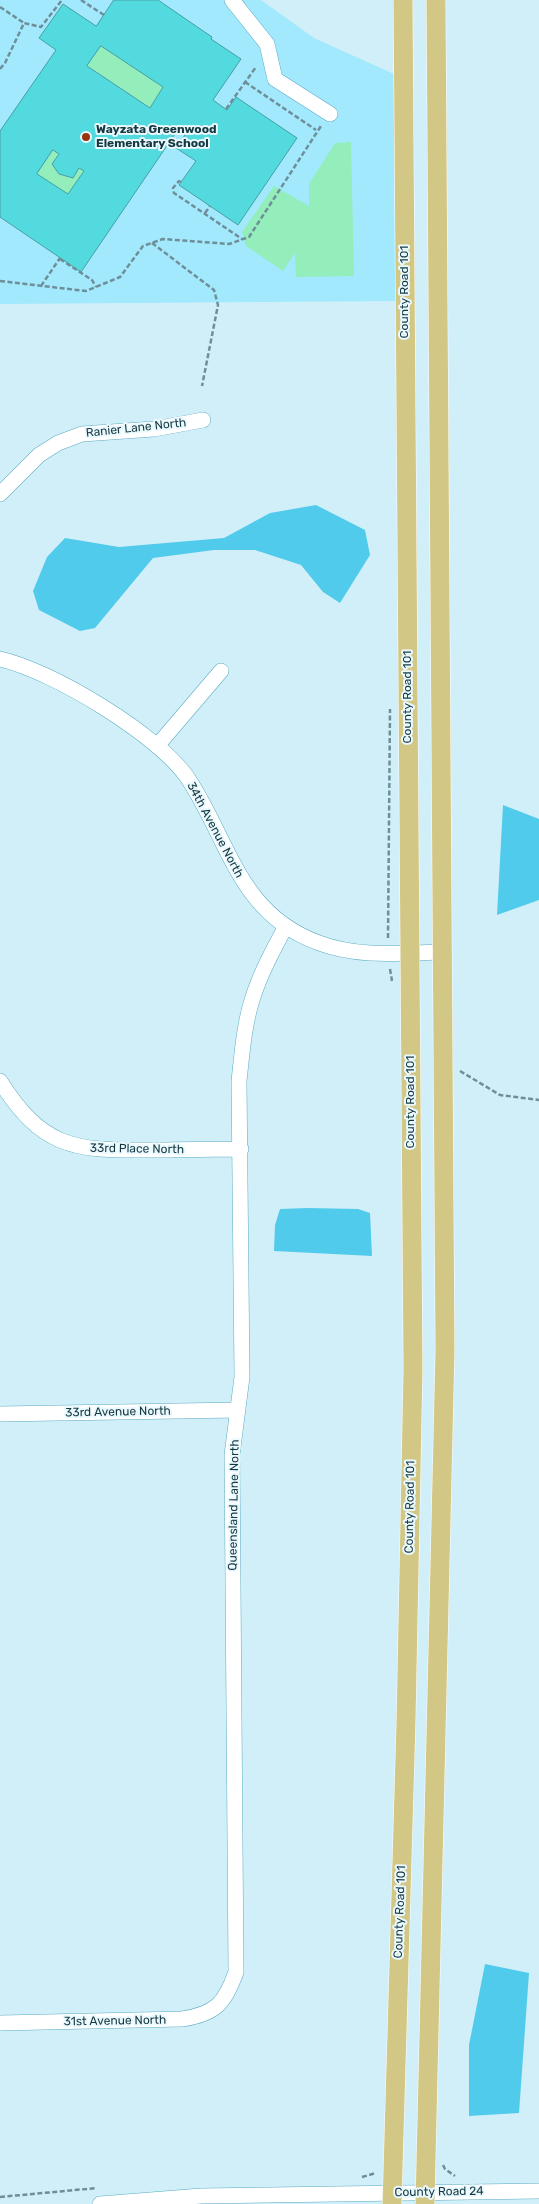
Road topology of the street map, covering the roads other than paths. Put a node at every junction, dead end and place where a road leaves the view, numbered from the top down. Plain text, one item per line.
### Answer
1 (232, 0) edge
2 (403, 0) edge
3 (436, 0) edge
4 (330, 114) road end
5 (203, 420) dead end
6 (0, 494) edge
7 (0, 659) edge
8 (221, 671) dead end
9 (157, 746) junction
10 (286, 926) junction
11 (443, 952) junction
12 (410, 953) junction
13 (0, 1081) edge
14 (241, 1149) junction
15 (237, 1410) junction
16 (0, 1414) edge
17 (224, 2000) joint
18 (0, 2023) edge
19 (539, 2191) edge
20 (392, 2198) edge
21 (425, 2198) edge
22 (100, 2204) edge

1 - 4 street
2 - 12 main road, County Road 101
3 - 11 main road
5 - 6 street, Ranier Lane North
7 - 9 street, 34th Avenue North
8 - 9 street
9 - 10 street, 34th Avenue North
10 - 12 street, 34th Avenue North
10 - 14 street, Queensland Lane North
11 - 12 street, 34th Avenue North
11 - 21 main road
12 - 20 main road, County Road 101
13 - 14 street, 33rd Place North
14 - 15 street, Queensland Lane North
15 - 16 street, 33rd Avenue North
15 - 17 street, Queensland Lane North
17 - 18 street, 31st Avenue North
19 - 21 street, County Road 24
20 - 21 street, County Road 24
20 - 22 street, County Road 24

